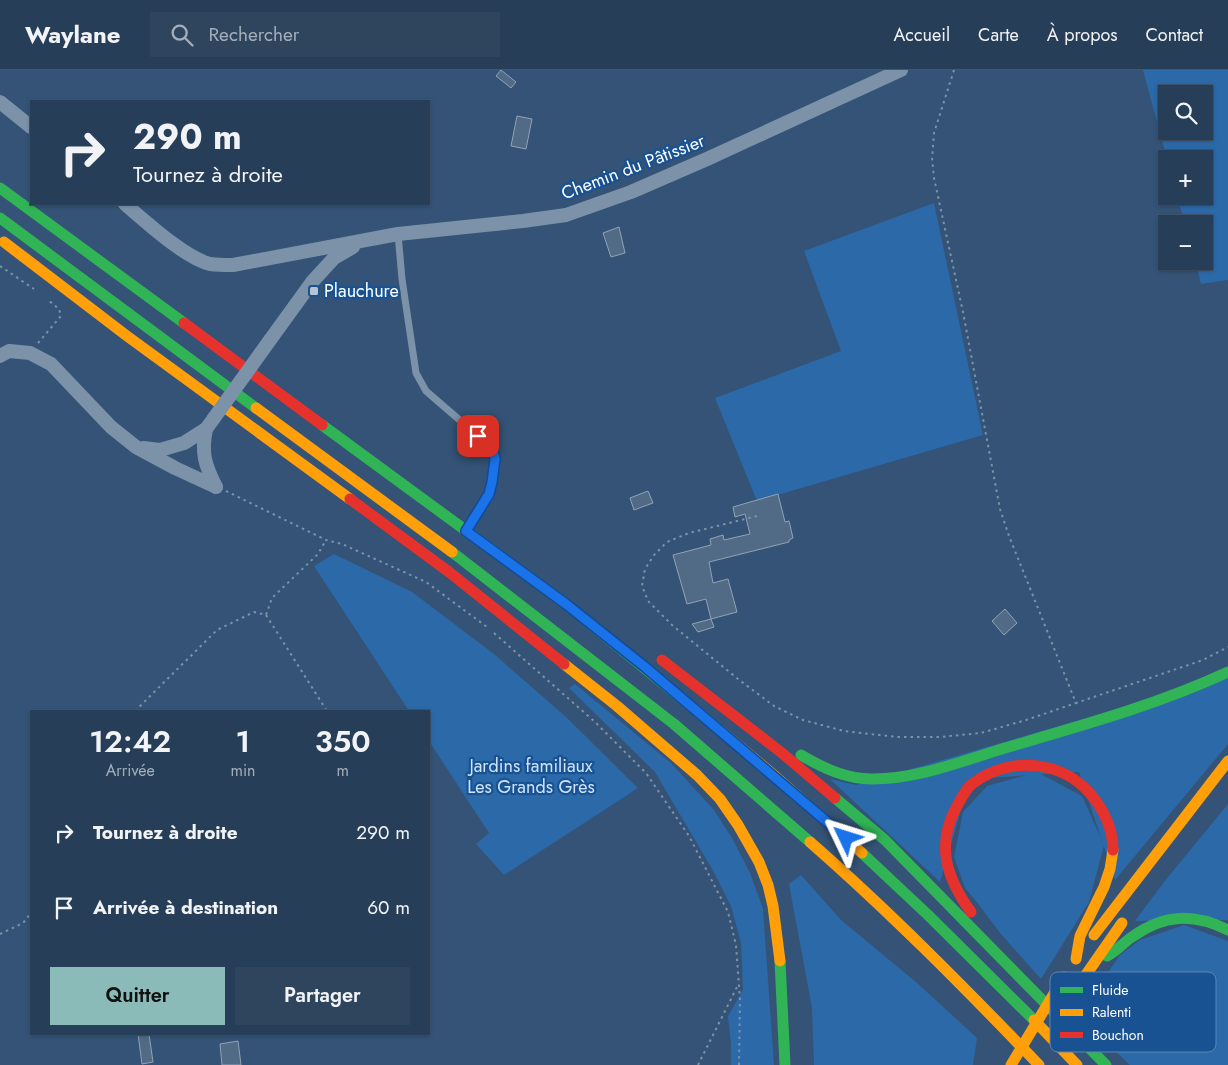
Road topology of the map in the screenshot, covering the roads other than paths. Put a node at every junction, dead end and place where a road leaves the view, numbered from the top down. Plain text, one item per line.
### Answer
1 (901, 70) edge
2 (0, 102) edge
3 (30, 126) edge
4 (0, 188) edge
5 (126, 205) edge
6 (0, 218) edge
7 (398, 234) junction
8 (0, 239) edge
9 (362, 242) junction
10 (0, 356) edge
11 (210, 424) junction
12 (136, 447) junction
13 (466, 531) junction
14 (566, 604) junction
15 (591, 611) dead end
16 (651, 652) dead end
17 (1228, 672) edge
18 (729, 711) junction
19 (1228, 761) edge
20 (1127, 916) dead end
21 (1228, 930) edge
22 (1076, 959) junction
23 (1093, 962) junction
24 (1008, 964) junction
25 (1067, 972) edge
26 (1087, 972) edge
27 (1050, 1000) edge
28 (1050, 1007) edge
29 (1050, 1033) edge
30 (1050, 1037) edge
31 (1064, 1052) edge
32 (1094, 1052) joint
33 (785, 1065) edge
34 (1011, 1065) edge
35 (1031, 1065) edge
36 (1039, 1065) edge
37 (1077, 1065) edge
38 (1106, 1065) edge
39 (1115, 1065) edge

1 - 7 street, Chemin du Pâtissier
2 - 3 street
4 - 13 highway
5 - 9 street
6 - 36 highway
7 - 9 street, Chemin du Pâtissier
7 - 13 lane
8 - 33 highway
9 - 11 street, bridge
10 - 12 street
11 - 12 street
11 - 12 street
13 - 14 highway
14 - 15 highway
14 - 30 highway
16 - 18 highway
17 - 18 highway
18 - 24 highway
19 - 22 highway
20 - 23 highway
21 - 23 highway
22 - 24 highway
22 - 25 highway, bridge
23 - 26 highway
24 - 28 highway
27 - 34 highway, bridge
29 - 35 highway
31 - 37 highway
32 - 38 highway
32 - 39 highway

